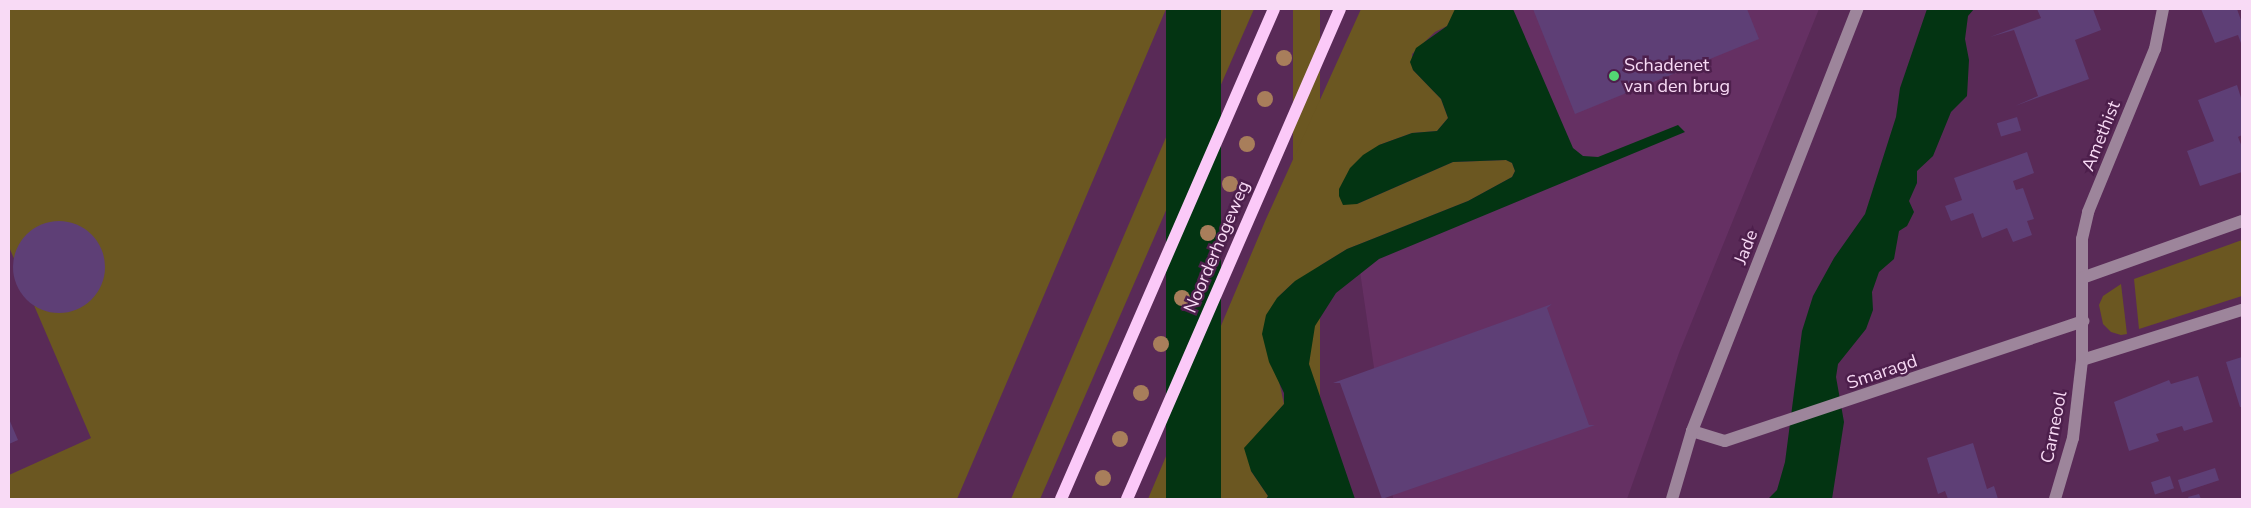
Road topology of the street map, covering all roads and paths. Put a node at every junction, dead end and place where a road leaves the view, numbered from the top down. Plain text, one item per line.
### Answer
1 (1274, 9) edge
2 (1340, 9) edge
3 (1857, 9) edge
4 (2163, 9) edge
5 (2242, 221) edge
6 (2082, 278) junction
7 (2242, 310) edge
8 (2082, 321) junction
9 (2082, 360) junction
10 (1692, 431) junction
11 (1061, 499) edge
12 (1126, 499) edge
13 (1672, 499) edge
14 (2055, 499) edge

1 - 11 main road
2 - 12 main road, Noorderhogeweg
3 - 10 street, Jade
4 - 6 street, Amethist
5 - 6 street
6 - 8 street
7 - 9 street
8 - 9 street
8 - 10 street, Smaragd
9 - 14 street, Carneool
10 - 13 street, Jade

